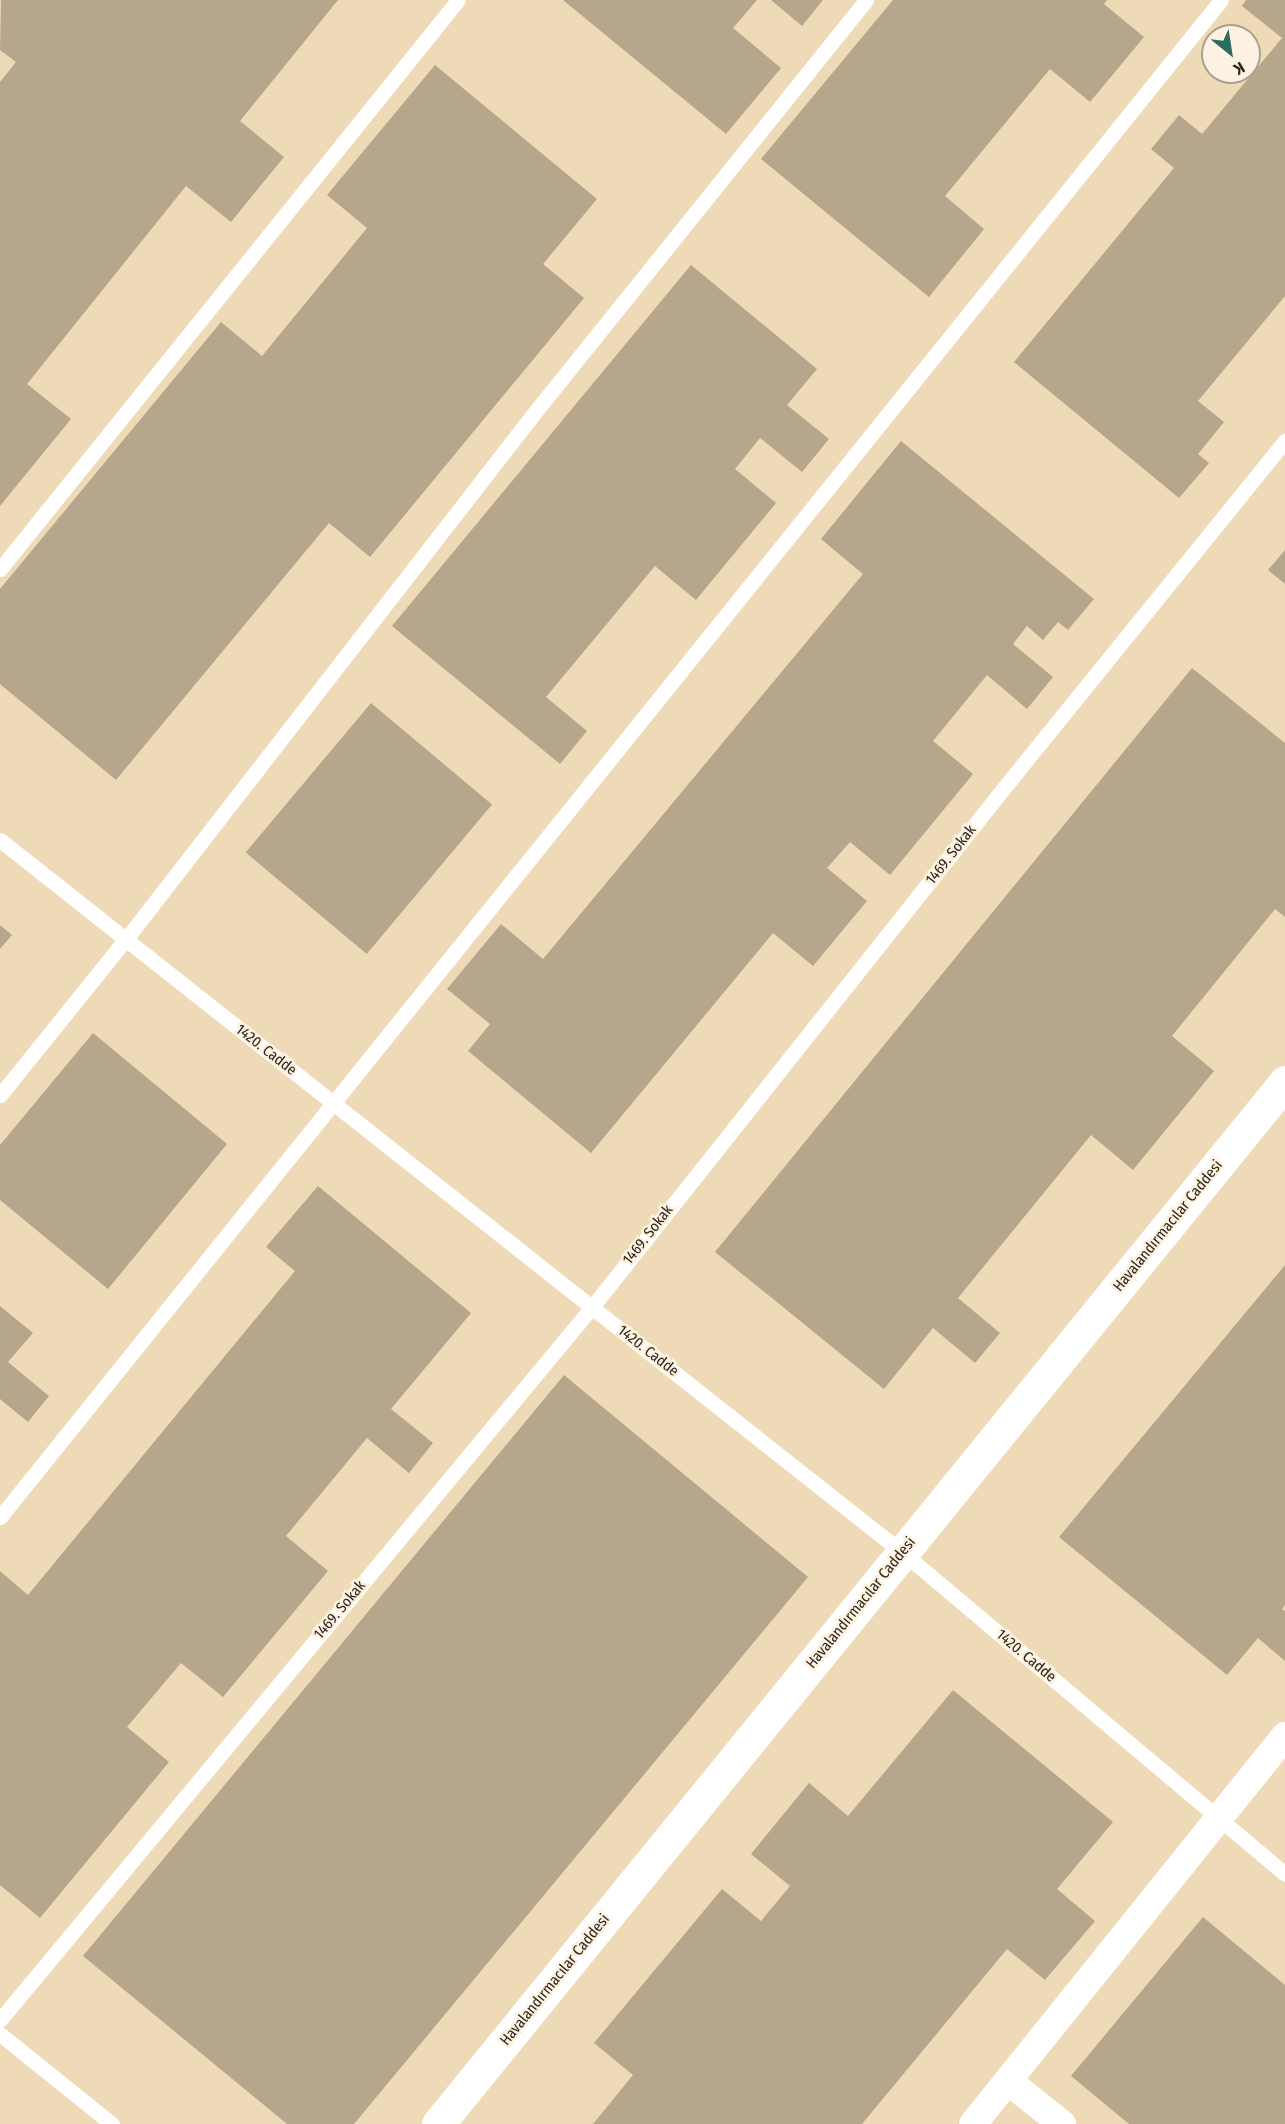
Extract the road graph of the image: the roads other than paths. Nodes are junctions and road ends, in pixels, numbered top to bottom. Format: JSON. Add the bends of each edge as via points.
{"nodes":[{"id":1,"x":458,"y":0,"type":"edge"},
{"id":2,"x":866,"y":0,"type":"edge"},
{"id":3,"x":1221,"y":0,"type":"edge"},
{"id":4,"x":1285,"y":441,"type":"edge"},
{"id":5,"x":0,"y":569,"type":"edge"},
{"id":6,"x":0,"y":840,"type":"edge"},
{"id":7,"x":126,"y":939,"type":"junction"},
{"id":8,"x":1285,"y":1082,"type":"edge"},
{"id":9,"x":0,"y":1095,"type":"edge"},
{"id":10,"x":333,"y":1103,"type":"junction"},
{"id":11,"x":592,"y":1307,"type":"junction"},
{"id":12,"x":0,"y":1517,"type":"edge"},
{"id":13,"x":902,"y":1552,"type":"junction"},
{"id":14,"x":1285,"y":1736,"type":"edge"},
{"id":15,"x":1218,"y":1818,"type":"junction"},
{"id":16,"x":1285,"y":1874,"type":"edge"},
{"id":17,"x":0,"y":2020,"type":"edge"},
{"id":18,"x":0,"y":2034,"type":"edge"},
{"id":19,"x":1008,"y":2081,"type":"junction"},
{"id":20,"x":112,"y":2124,"type":"edge"},
{"id":21,"x":438,"y":2124,"type":"edge"},
{"id":22,"x":973,"y":2124,"type":"edge"},
{"id":23,"x":1062,"y":2124,"type":"edge"}],
"edges":[{"from":1,"to":5,"type":"lane"},
{"from":2,"to":7,"type":"lane","via":[[531,417]]},
{"from":3,"to":10,"type":"lane"},
{"from":4,"to":11,"type":"lane","name":"1469. Sokak"},
{"from":6,"to":7,"type":"lane","name":"1420. Cadde"},
{"from":7,"to":9,"type":"lane"},
{"from":7,"to":10,"type":"lane","name":"1420. Cadde"},
{"from":8,"to":13,"type":"street","name":"Havalandırmacılar Caddesi"},
{"from":10,"to":11,"type":"lane","name":"1420. Cadde"},
{"from":10,"to":12,"type":"lane"},
{"from":11,"to":13,"type":"lane","name":"1420. Cadde"},
{"from":11,"to":17,"type":"lane","name":"1469. Sokak"},
{"from":13,"to":15,"type":"lane","name":"1420. Cadde"},
{"from":13,"to":21,"type":"street","name":"Havalandırmacılar Caddesi"},
{"from":14,"to":15,"type":"street"},
{"from":15,"to":16,"type":"lane","name":"1420. Cadde"},
{"from":15,"to":19,"type":"street"},
{"from":18,"to":20,"type":"lane"},
{"from":19,"to":22,"type":"street"},
{"from":19,"to":23,"type":"street"}]}
